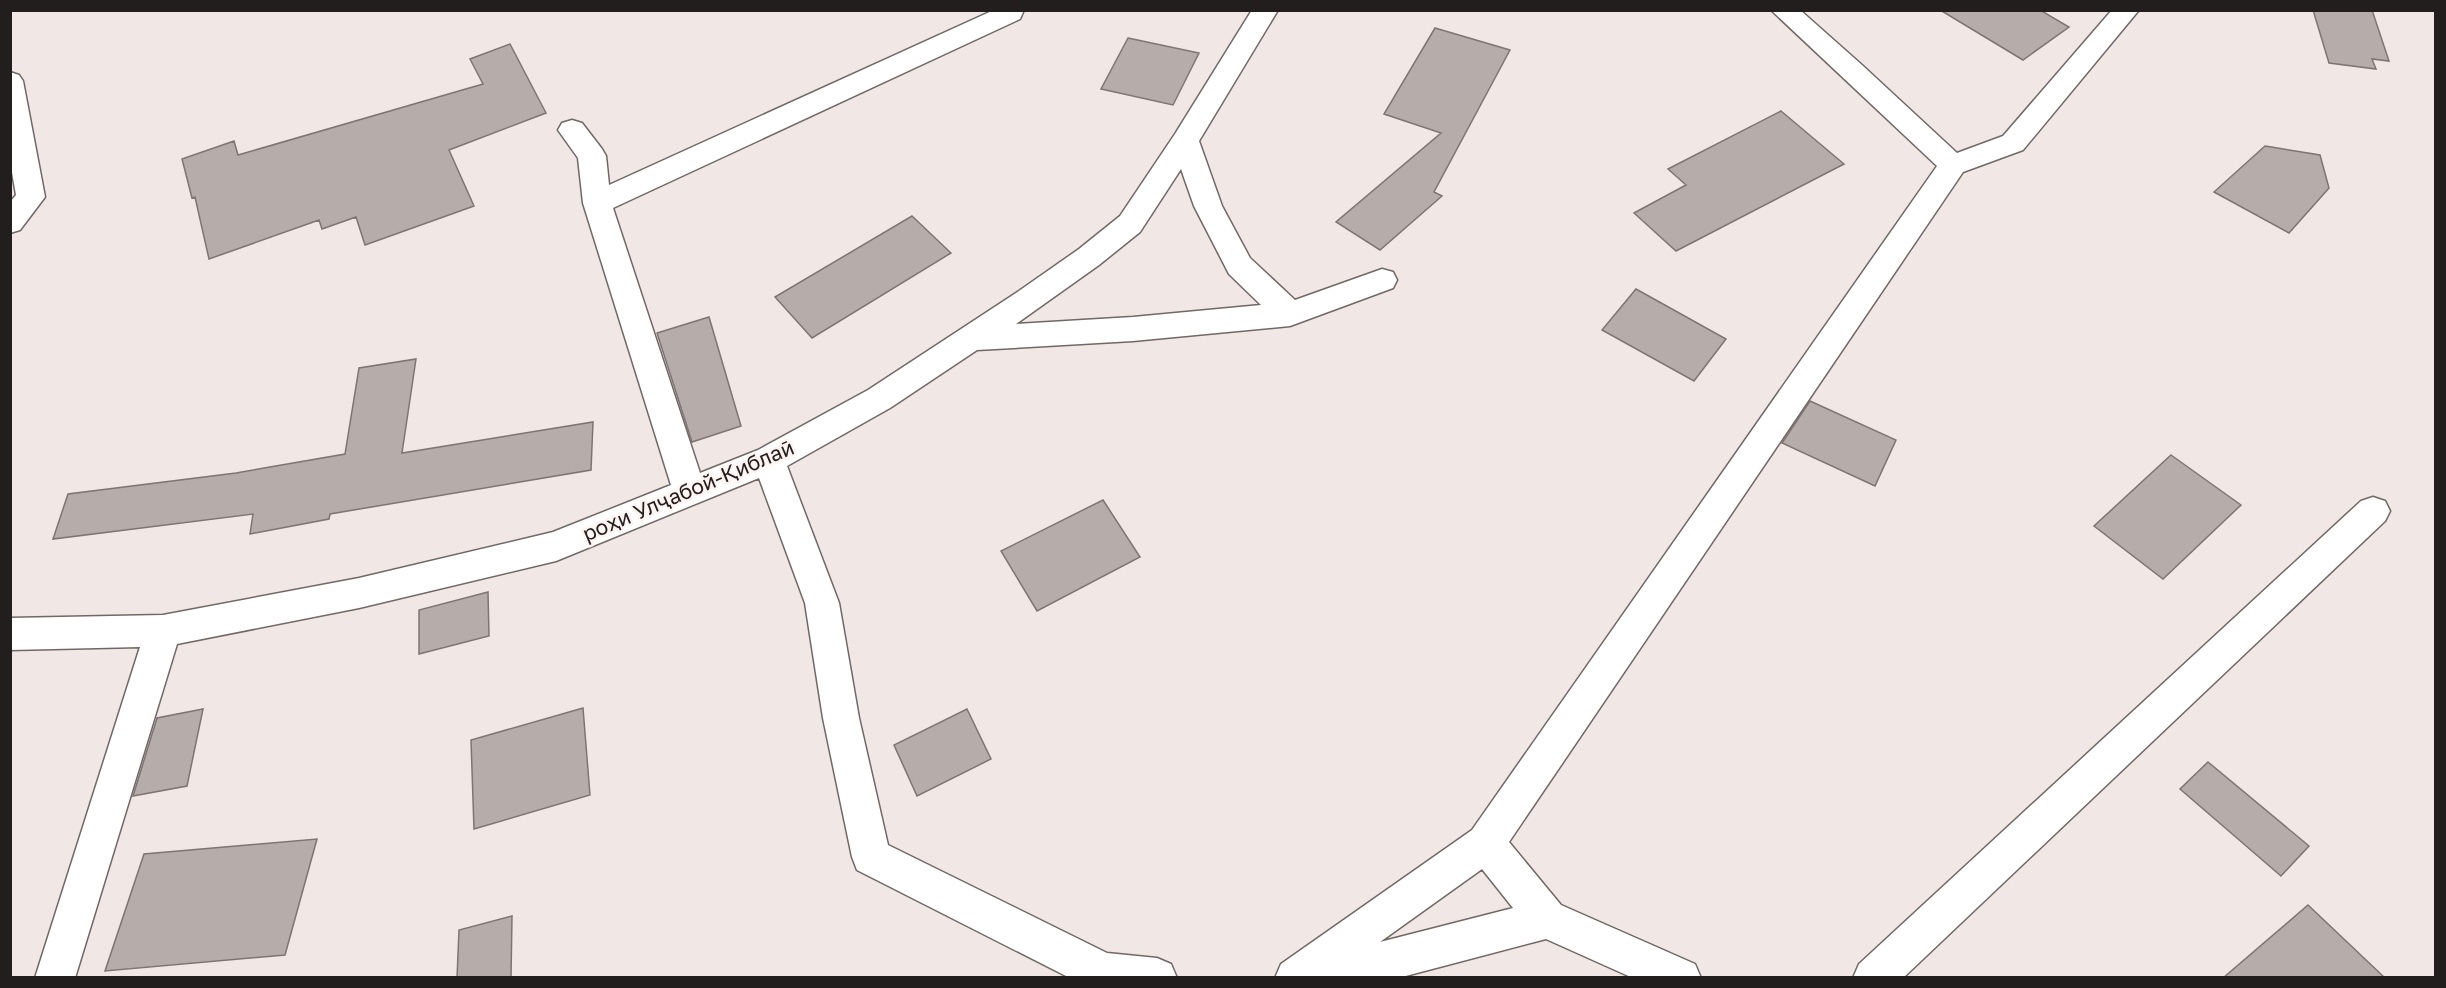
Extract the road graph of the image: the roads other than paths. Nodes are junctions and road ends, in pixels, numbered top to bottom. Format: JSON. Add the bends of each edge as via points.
{"nodes":[{"id":1,"x":1011,"y":10,"type":"edge"},
{"id":2,"x":1265,"y":10,"type":"edge"},
{"id":3,"x":1783,"y":10,"type":"edge"},
{"id":4,"x":2127,"y":10,"type":"edge"},
{"id":5,"x":10,"y":81,"type":"edge"},
{"id":6,"x":573,"y":130,"type":"dead end"},
{"id":7,"x":1185,"y":141,"type":"junction"},
{"id":8,"x":1953,"y":165,"type":"junction"},
{"id":9,"x":597,"y":203,"type":"junction"},
{"id":10,"x":10,"y":222,"type":"edge"},
{"id":11,"x":1382,"y":280,"type":"dead end"},
{"id":12,"x":1290,"y":314,"type":"junction"},
{"id":13,"x":972,"y":338,"type":"junction"},
{"id":14,"x":769,"y":460,"type":"junction"},
{"id":15,"x":690,"y":492,"type":"junction"},
{"id":16,"x":2373,"y":511,"type":"dead end"},
{"id":17,"x":163,"y":631,"type":"junction"},
{"id":18,"x":10,"y":634,"type":"edge"},
{"id":19,"x":1486,"y":843,"type":"junction"},
{"id":20,"x":1547,"y":919,"type":"junction"},
{"id":21,"x":1099,"y":975,"type":"edge"},
{"id":22,"x":55,"y":978,"type":"edge"},
{"id":23,"x":1157,"y":978,"type":"edge"},
{"id":24,"x":1294,"y":978,"type":"edge"},
{"id":25,"x":1318,"y":978,"type":"edge"},
{"id":26,"x":1681,"y":978,"type":"edge"},
{"id":27,"x":1873,"y":978,"type":"edge"}],
"edges":[{"from":1,"to":9,"type":"street"},
{"from":2,"to":7,"type":"street","name":"роҳи Улҷабой-Қиблаӣ"},
{"from":3,"to":8,"type":"street"},
{"from":4,"to":8,"type":"street","via":[[2013,143]]},
{"from":5,"to":10,"type":"street","via":[[31,197]]},
{"from":6,"to":9,"type":"street","via":[[592,156]]},
{"from":7,"to":12,"type":"street","via":[[1208,206],[1239,266]]},
{"from":7,"to":13,"type":"street","name":"роҳи Улҷабой-Қиблаӣ","via":[[1130,224]]},
{"from":8,"to":19,"type":"street"},
{"from":9,"to":15,"type":"street"},
{"from":11,"to":12,"type":"street"},
{"from":12,"to":13,"type":"street","via":[[1133,329]]},
{"from":13,"to":14,"type":"street","name":"роҳи Улҷабой-Қиблаӣ","via":[[879,399]]},
{"from":14,"to":15,"type":"street","name":"роҳи Улҷабой-Қиблаӣ"},
{"from":14,"to":21,"type":"street","via":[[822,603],[841,718],[871,857]]},
{"from":15,"to":17,"type":"street","name":"роҳи Улҷабой-Қиблаӣ","via":[[555,546],[359,593]]},
{"from":16,"to":27,"type":"street"},
{"from":17,"to":18,"type":"street","name":"роҳи Улҷабой-Қиблаӣ"},
{"from":17,"to":22,"type":"street"},
{"from":19,"to":20,"type":"street"},
{"from":19,"to":24,"type":"street"},
{"from":20,"to":25,"type":"street"},
{"from":20,"to":26,"type":"street"},
{"from":21,"to":23,"type":"street"}]}
